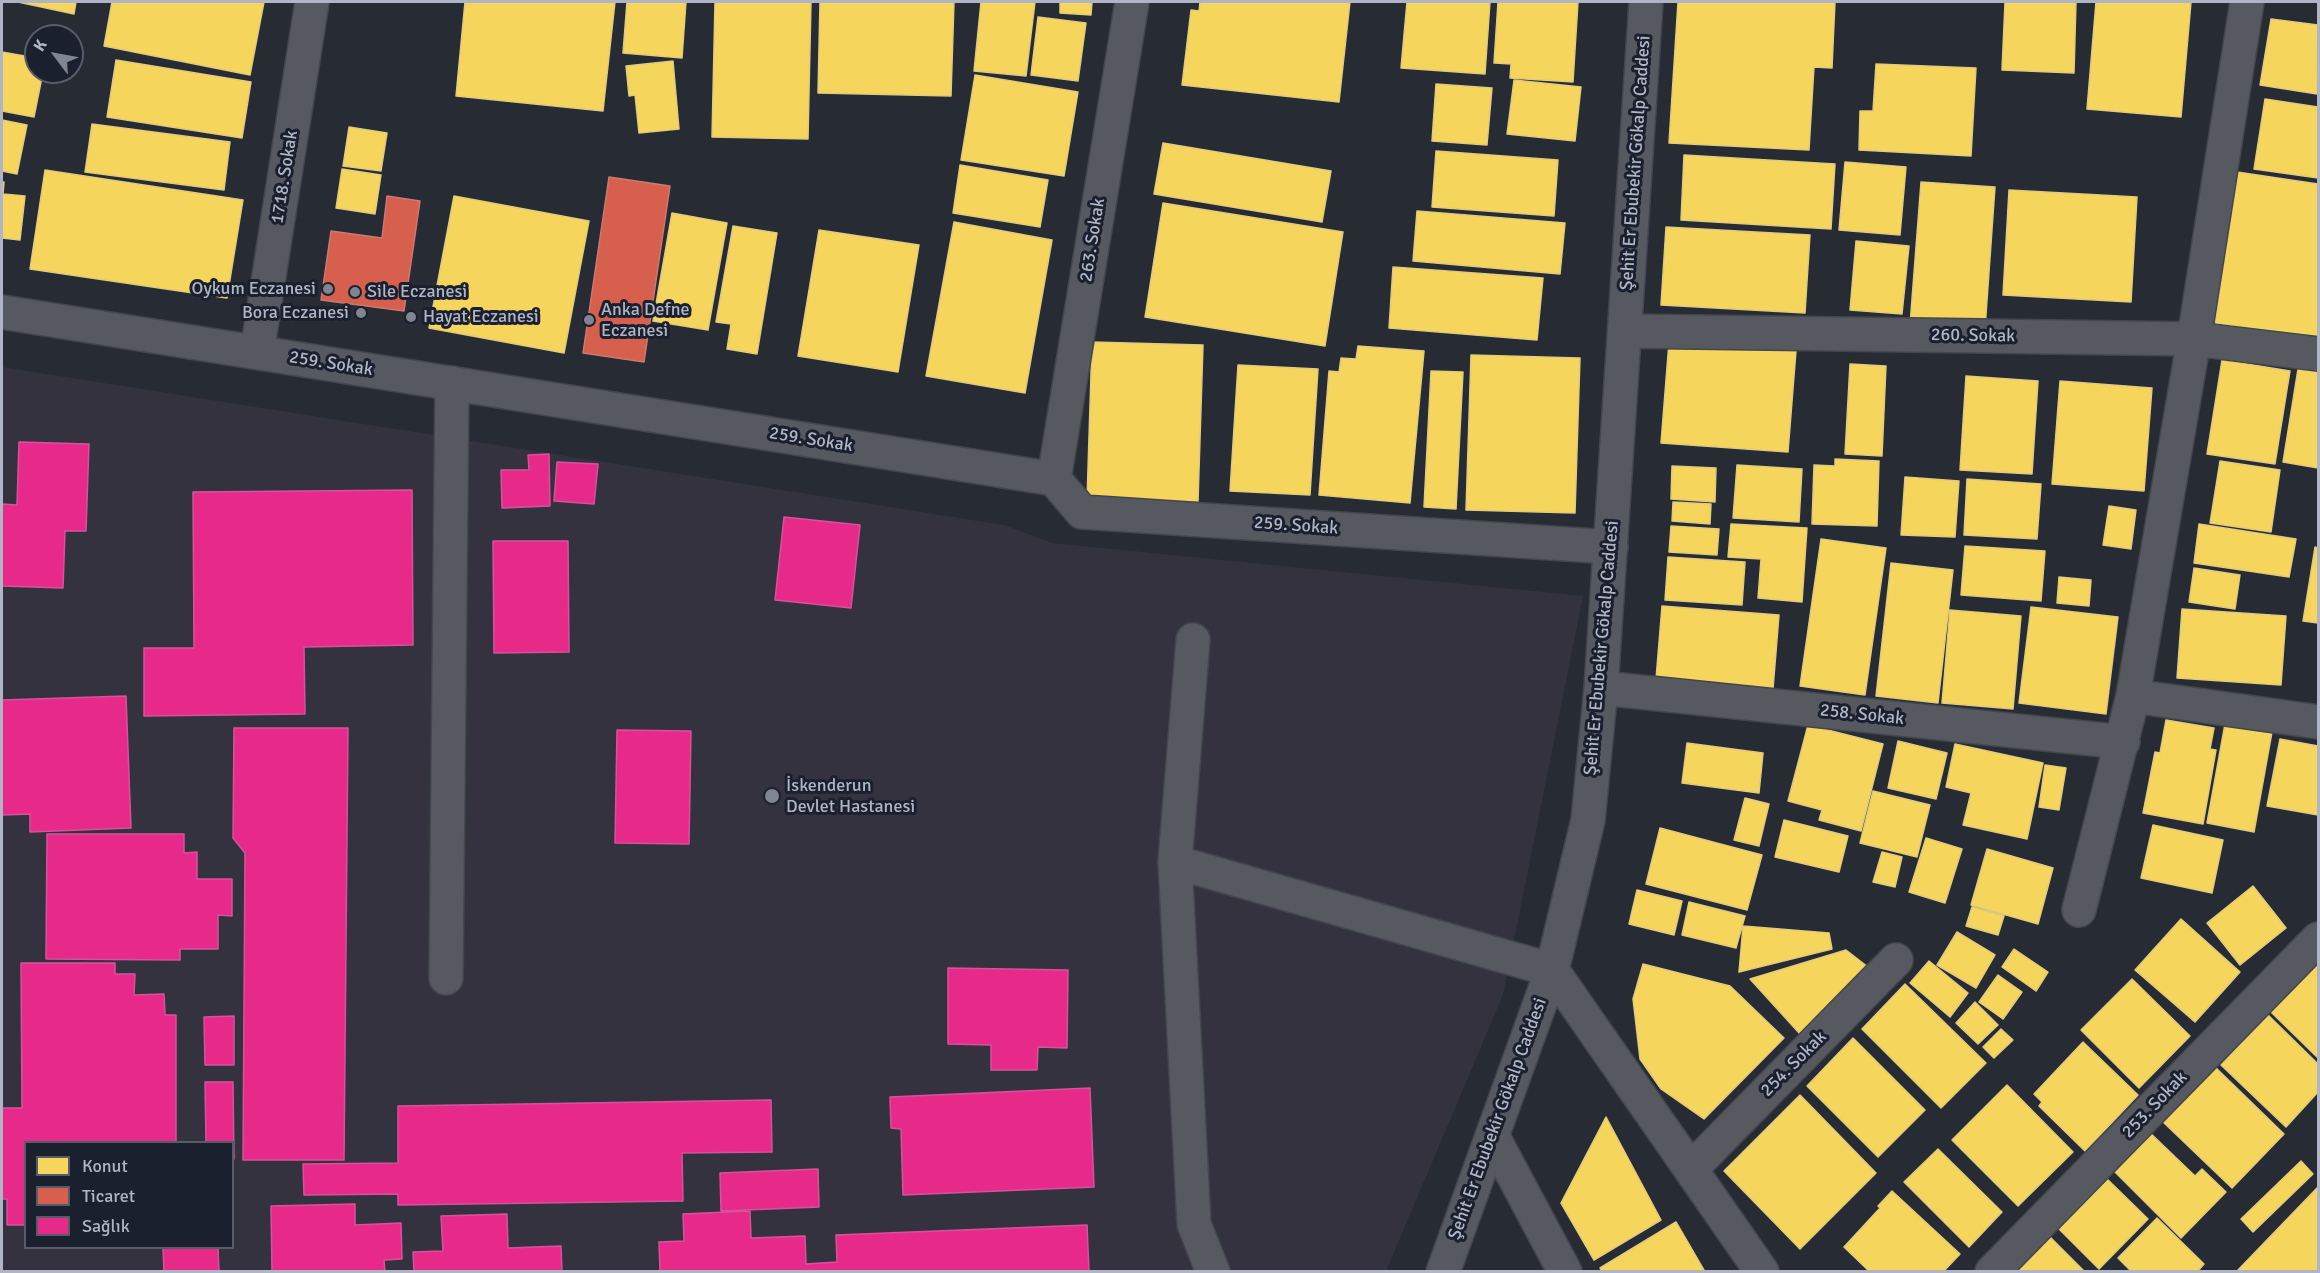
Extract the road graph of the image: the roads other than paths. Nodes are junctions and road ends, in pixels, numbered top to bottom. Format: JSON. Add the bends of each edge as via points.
{"nodes":[{"id":1,"x":312,"y":2,"type":"edge"},
{"id":2,"x":1132,"y":2,"type":"edge"},
{"id":3,"x":1646,"y":2,"type":"edge"},
{"id":4,"x":2247,"y":2,"type":"edge"},
{"id":5,"x":2,"y":312,"type":"edge"},
{"id":6,"x":1626,"y":331,"type":"junction"},
{"id":7,"x":2194,"y":339,"type":"junction"},
{"id":8,"x":257,"y":352,"type":"junction"},
{"id":9,"x":2319,"y":354,"type":"edge"},
{"id":10,"x":452,"y":382,"type":"junction"},
{"id":11,"x":1054,"y":479,"type":"junction"},
{"id":12,"x":1611,"y":547,"type":"junction"},
{"id":13,"x":1193,"y":640,"type":"dead end"},
{"id":14,"x":1601,"y":687,"type":"junction"},
{"id":15,"x":2133,"y":696,"type":"junction"},
{"id":16,"x":2319,"y":722,"type":"edge"},
{"id":17,"x":2123,"y":742,"type":"junction"},
{"id":18,"x":1175,"y":862,"type":"junction"},
{"id":19,"x":2079,"y":910,"type":"dead end"},
{"id":20,"x":2319,"y":939,"type":"edge"},
{"id":21,"x":1896,"y":960,"type":"dead end"},
{"id":22,"x":1552,"y":970,"type":"junction"},
{"id":23,"x":446,"y":978,"type":"dead end"},
{"id":24,"x":1493,"y":1137,"type":"junction"},
{"id":25,"x":1692,"y":1167,"type":"junction"},
{"id":26,"x":1213,"y":1272,"type":"edge"},
{"id":27,"x":1443,"y":1272,"type":"edge"},
{"id":28,"x":1565,"y":1272,"type":"edge"},
{"id":29,"x":1762,"y":1272,"type":"edge"},
{"id":30,"x":1992,"y":1272,"type":"edge"}],
"edges":[{"from":1,"to":8,"type":"street","name":"1718. Sokak"},
{"from":2,"to":11,"type":"street","name":"263. Sokak"},
{"from":3,"to":6,"type":"street","name":"Şehit Er Ebubekir Gökalp Caddesi"},
{"from":4,"to":7,"type":"street"},
{"from":5,"to":8,"type":"street","name":"259. Sokak"},
{"from":6,"to":7,"type":"street","name":"260. Sokak"},
{"from":6,"to":12,"type":"street","name":"Şehit Er Ebubekir Gökalp Caddesi"},
{"from":7,"to":9,"type":"street","name":"260. Sokak"},
{"from":7,"to":15,"type":"street"},
{"from":8,"to":10,"type":"street","name":"259. Sokak"},
{"from":10,"to":11,"type":"street","name":"259. Sokak"},
{"from":10,"to":23,"type":"street"},
{"from":11,"to":12,"type":"street","name":"259. Sokak","via":[[1083,512]]},
{"from":12,"to":14,"type":"street","name":"Şehit Er Ebubekir Gökalp Caddesi"},
{"from":13,"to":18,"type":"street"},
{"from":14,"to":17,"type":"street","name":"258. Sokak"},
{"from":14,"to":22,"type":"street","name":"Şehit Er Ebubekir Gökalp Caddesi","via":[[1588,820]]},
{"from":15,"to":16,"type":"street"},
{"from":15,"to":17,"type":"street"},
{"from":17,"to":19,"type":"street"},
{"from":18,"to":22,"type":"street"},
{"from":18,"to":26,"type":"street","via":[[1194,1224]]},
{"from":20,"to":30,"type":"street","name":"253. Sokak"},
{"from":21,"to":25,"type":"street","name":"254. Sokak"},
{"from":22,"to":24,"type":"street","name":"Şehit Er Ebubekir Gökalp Caddesi"},
{"from":22,"to":25,"type":"street"},
{"from":24,"to":27,"type":"street","name":"Şehit Er Ebubekir Gökalp Caddesi"},
{"from":24,"to":28,"type":"street"},
{"from":25,"to":29,"type":"street"}]}
